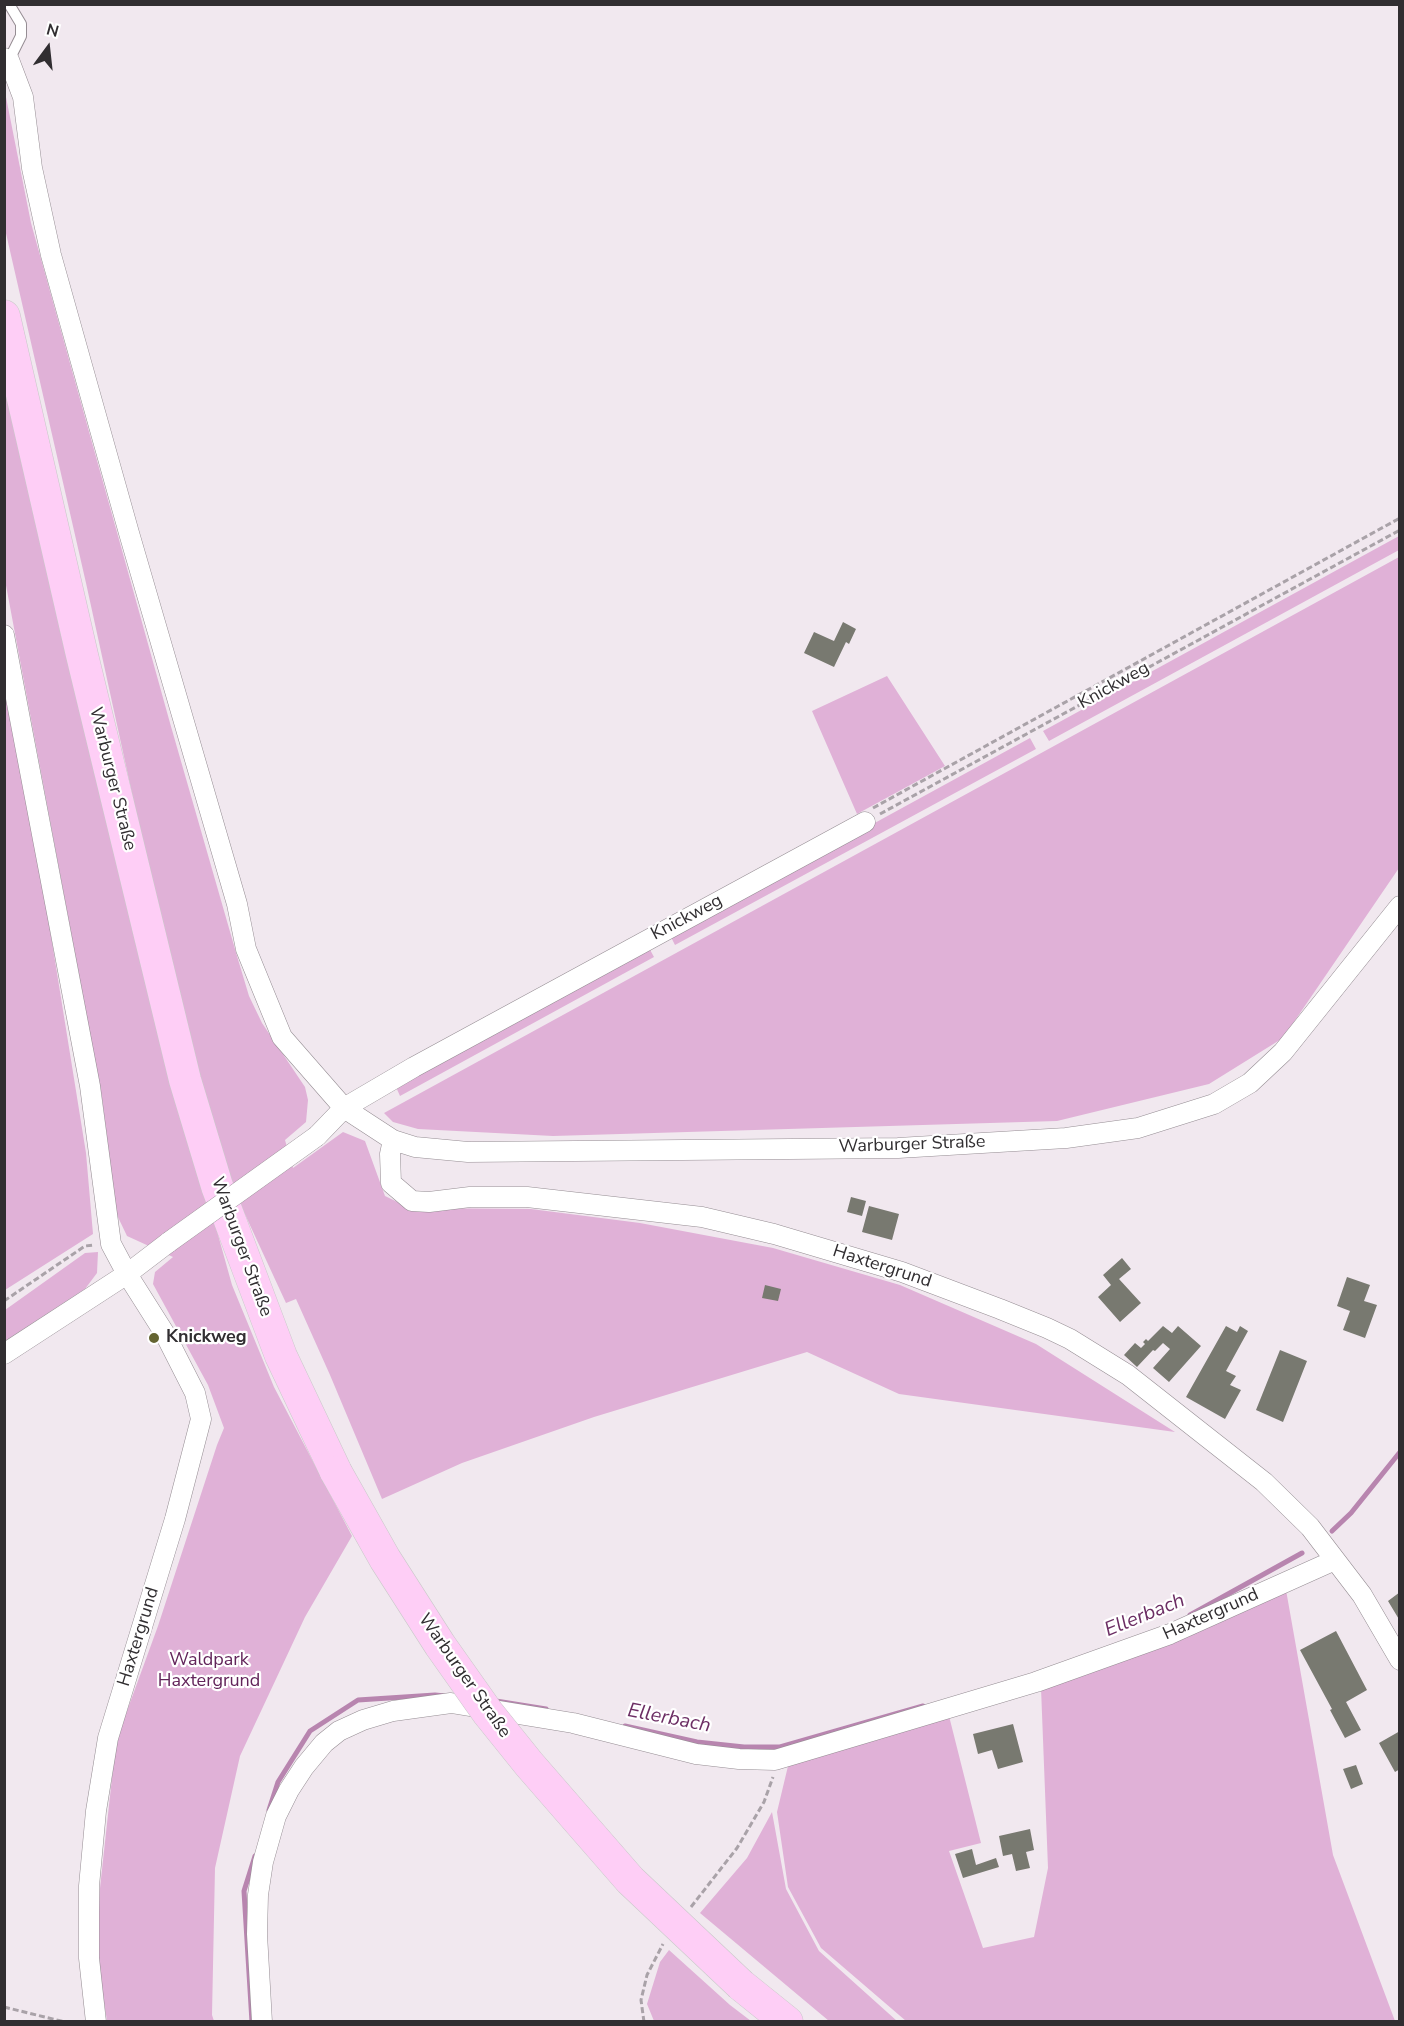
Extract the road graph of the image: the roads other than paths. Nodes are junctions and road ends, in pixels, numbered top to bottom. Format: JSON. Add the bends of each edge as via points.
{"nodes":[{"id":1,"x":9,"y":4,"type":"edge"},
{"id":2,"x":7,"y":59,"type":"edge"},
{"id":3,"x":4,"y":316,"type":"edge"},
{"id":4,"x":4,"y":635,"type":"edge"},
{"id":5,"x":865,"y":822,"type":"road end"},
{"id":6,"x":1400,"y":906,"type":"edge"},
{"id":7,"x":344,"y":1108,"type":"junction"},
{"id":8,"x":393,"y":1140,"type":"junction"},
{"id":9,"x":127,"y":1274,"type":"junction"},
{"id":10,"x":4,"y":1354,"type":"edge"},
{"id":11,"x":1335,"y":1560,"type":"junction"},
{"id":12,"x":1400,"y":1660,"type":"edge"},
{"id":13,"x":96,"y":2022,"type":"edge"},
{"id":14,"x":262,"y":2022,"type":"edge"},
{"id":15,"x":787,"y":2022,"type":"edge"}],
"edges":[{"from":1,"to":2,"type":"lane","via":[[21,24],[21,36]]},
{"from":2,"to":7,"type":"street","name":"Warburger Straße","via":[[23,97],[32,168],[51,255],[237,904],[246,949],[282,1037]]},
{"from":3,"to":15,"type":"main road","name":"Warburger Straße","bridge":true,"via":[[185,1080],[217,1186],[281,1356],[336,1472],[391,1569],[488,1713],[630,1880],[741,1985]]},
{"from":4,"to":9,"type":"street","name":"Haxtergrund","via":[[90,1086],[111,1244]]},
{"from":5,"to":7,"type":"street","name":"Knickweg"},
{"from":6,"to":8,"type":"street","name":"Warburger Straße","via":[[1283,1052],[1250,1083],[1214,1104],[1138,1128],[1066,1138],[898,1148],[468,1152],[415,1147]]},
{"from":7,"to":8,"type":"street","name":"Warburger Straße"},
{"from":7,"to":9,"type":"street","name":"Knickweg","bridge":true,"via":[[317,1136]]},
{"from":8,"to":11,"type":"street","name":"Haxtergrund","via":[[391,1182],[412,1201],[527,1197],[702,1217],[902,1272],[1047,1328],[1128,1375],[1264,1482],[1310,1527]]},
{"from":9,"to":10,"type":"street","name":"Knickweg"},
{"from":9,"to":13,"type":"street","name":"Haxtergrund","via":[[165,1334],[195,1393],[201,1419],[175,1519],[108,1738],[89,1886],[89,1958]]},
{"from":11,"to":12,"type":"street","name":"Haxtergrund","via":[[1362,1595]]},
{"from":11,"to":14,"type":"street","name":"Haxtergrund","via":[[1170,1634],[1036,1682],[775,1760],[696,1754],[573,1723],[451,1703],[363,1720],[324,1743],[304,1767],[276,1816],[258,1895],[256,1934]]}]}
